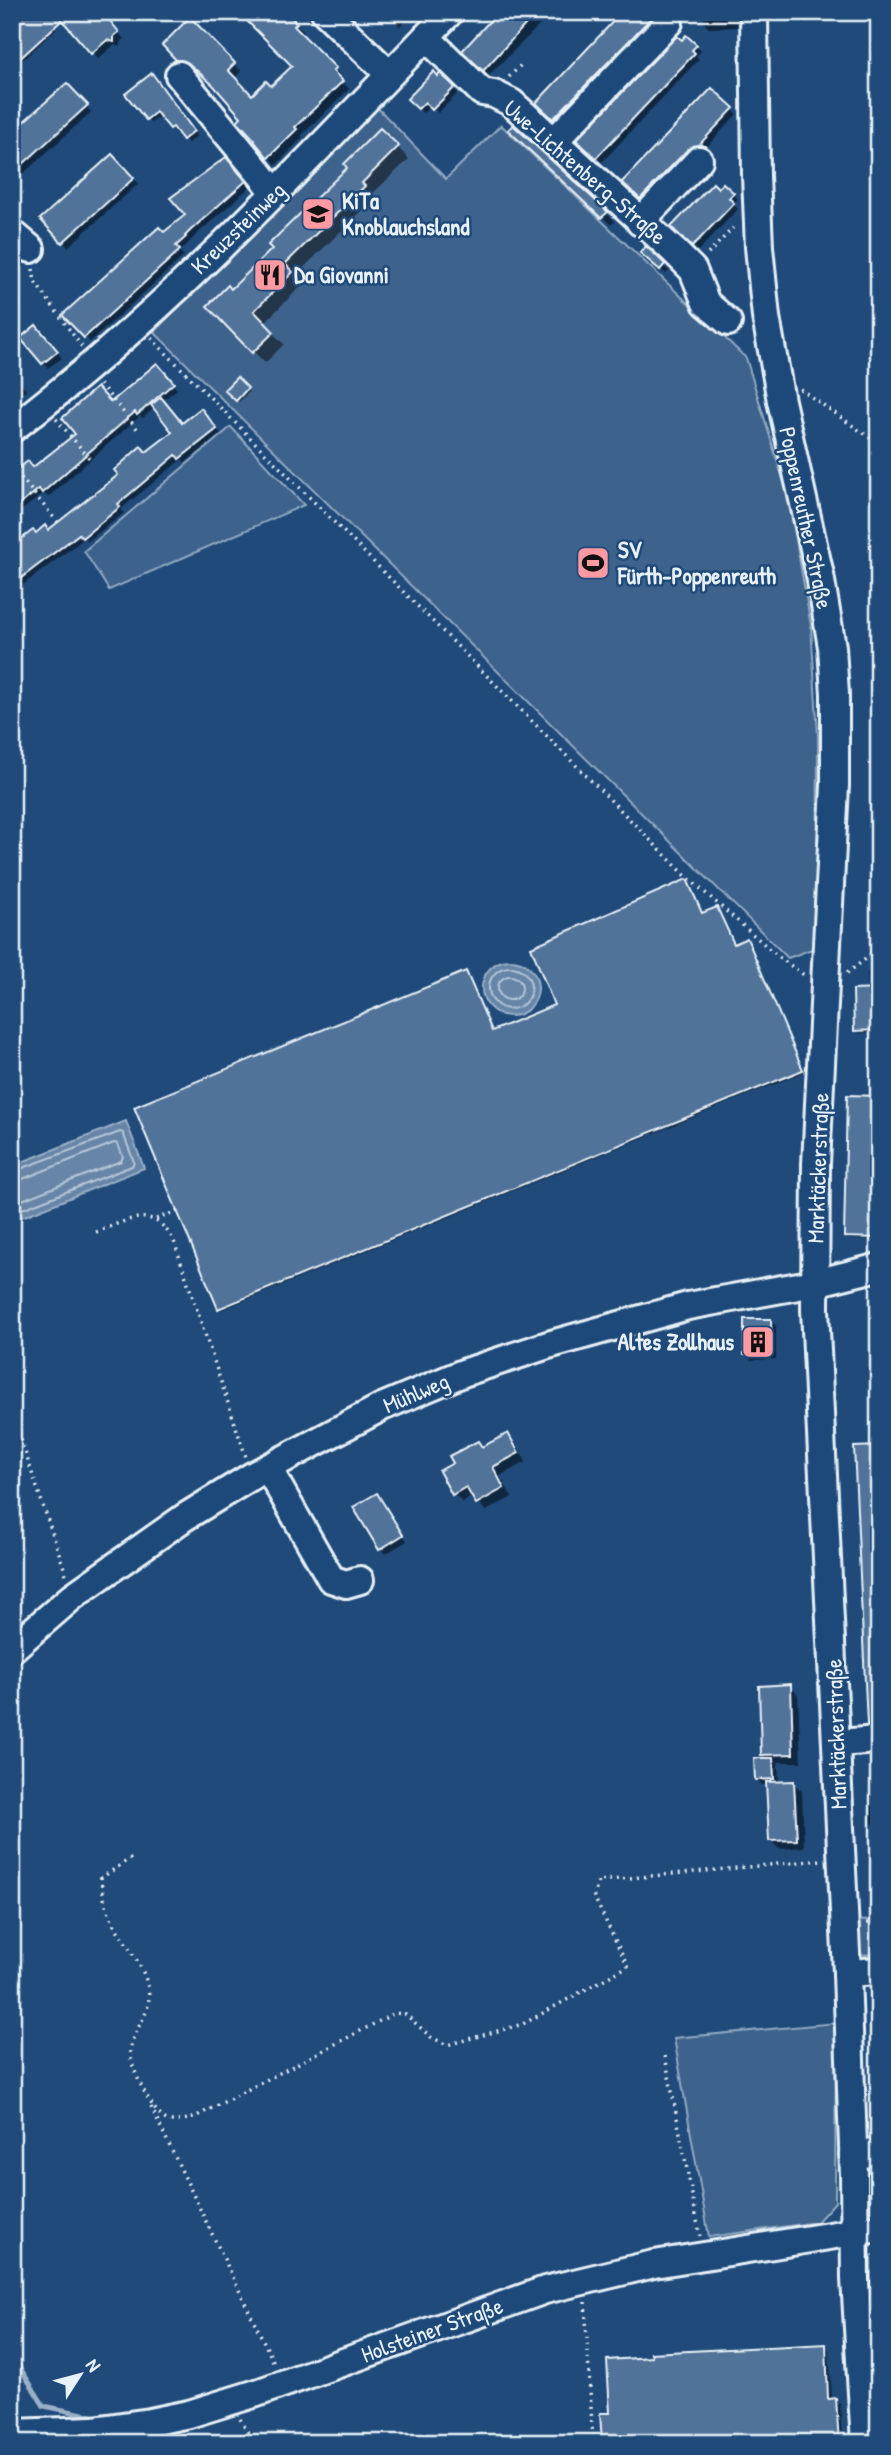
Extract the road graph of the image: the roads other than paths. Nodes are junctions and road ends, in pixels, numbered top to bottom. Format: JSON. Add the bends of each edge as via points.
{"nodes":[{"id":1,"x":325,"y":12,"type":"edge"},
{"id":2,"x":450,"y":12,"type":"edge"},
{"id":3,"x":754,"y":12,"type":"edge"},
{"id":4,"x":669,"y":22,"type":"dead end"},
{"id":5,"x":426,"y":37,"type":"junction"},
{"id":6,"x":389,"y":74,"type":"junction"},
{"id":7,"x":179,"y":75,"type":"dead end"},
{"id":8,"x":554,"y":141,"type":"junction"},
{"id":9,"x":699,"y":160,"type":"dead end"},
{"id":10,"x":275,"y":192,"type":"junction"},
{"id":11,"x":640,"y":222,"type":"junction"},
{"id":12,"x":728,"y":322,"type":"dead end"},
{"id":13,"x":12,"y":429,"type":"edge"},
{"id":14,"x":823,"y":1026,"type":"joint"},
{"id":15,"x":879,"y":1267,"type":"edge"},
{"id":16,"x":815,"y":1283,"type":"junction"},
{"id":17,"x":260,"y":1472,"type":"junction"},
{"id":18,"x":360,"y":1580,"type":"dead end"},
{"id":19,"x":12,"y":1649,"type":"edge"},
{"id":20,"x":879,"y":1741,"type":"edge"},
{"id":21,"x":837,"y":1743,"type":"junction"},
{"id":22,"x":879,"y":1971,"type":"edge"},
{"id":23,"x":847,"y":1973,"type":"junction"},
{"id":24,"x":866,"y":2154,"type":"edge"},
{"id":25,"x":866,"y":2230,"type":"edge"},
{"id":26,"x":12,"y":2433,"type":"edge"},
{"id":27,"x":865,"y":2443,"type":"edge"}],
"edges":[{"from":1,"to":6,"type":"street"},
{"from":2,"to":5,"type":"street","name":"Kreuzsteinweg"},
{"from":3,"to":14,"type":"street","name":"Poppenreuther Straße","via":[[759,247],[769,340],[816,554],[834,669],[835,785]]},
{"from":4,"to":8,"type":"street"},
{"from":5,"to":6,"type":"street","name":"Kreuzsteinweg"},
{"from":5,"to":8,"type":"street","name":"Uwe-Lichtenberg-Straße","via":[[482,92],[512,103]]},
{"from":6,"to":10,"type":"street","name":"Kreuzsteinweg"},
{"from":7,"to":10,"type":"street"},
{"from":8,"to":11,"type":"street","name":"Uwe-Lichtenberg-Straße"},
{"from":9,"to":11,"type":"street"},
{"from":10,"to":13,"type":"street","name":"Kreuzsteinweg","via":[[137,324]]},
{"from":11,"to":12,"type":"street","name":"Uwe-Lichtenberg-Straße","via":[[693,270],[706,303]]},
{"from":14,"to":16,"type":"street","name":"Marktäckerstraße"},
{"from":15,"to":16,"type":"street","name":"Mühlweg"},
{"from":16,"to":17,"type":"street","name":"Mühlweg","via":[[688,1306],[463,1373],[382,1407]]},
{"from":16,"to":21,"type":"street","name":"Marktäckerstraße"},
{"from":17,"to":18,"type":"street","via":[[331,1579],[346,1584]]},
{"from":17,"to":19,"type":"street","name":"Mühlweg","via":[[185,1517],[73,1596]]},
{"from":20,"to":21,"type":"street"},
{"from":21,"to":23,"type":"street","name":"Marktäckerstraße"},
{"from":22,"to":23,"type":"street"},
{"from":23,"to":24,"type":"street","name":"Marktäckerstraße"},
{"from":24,"to":25,"type":"street","name":"Marktäckerstraße"},
{"from":25,"to":26,"type":"street","name":"Holsteiner Straße","via":[[584,2279],[229,2403],[150,2422]]},
{"from":25,"to":27,"type":"street","name":"Marktäckerstraße"}]}
